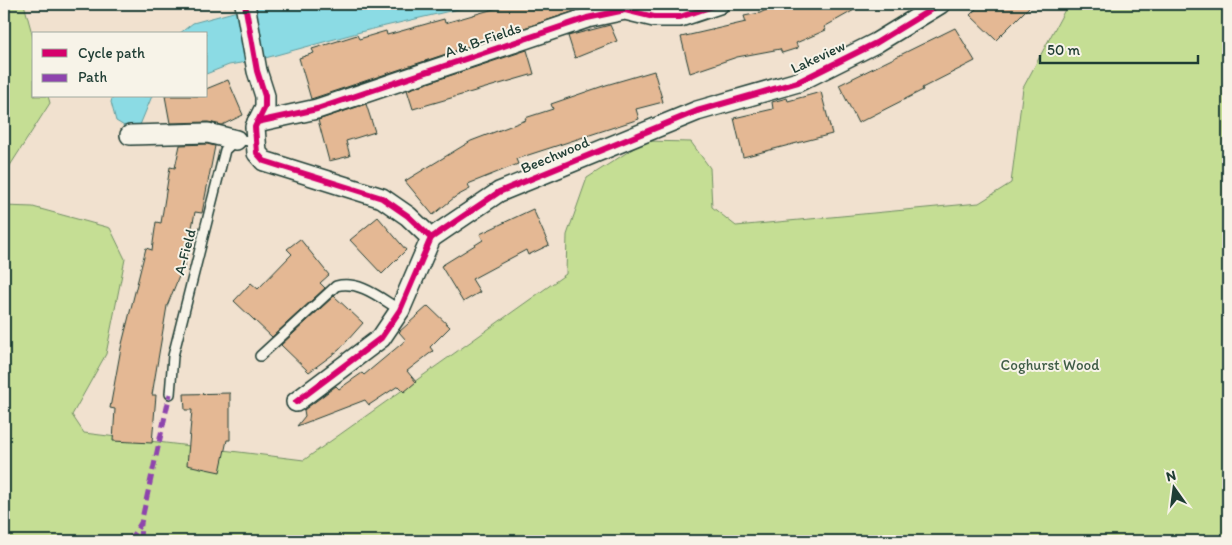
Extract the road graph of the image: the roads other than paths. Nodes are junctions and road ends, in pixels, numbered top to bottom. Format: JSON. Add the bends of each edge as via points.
{"nodes":[{"id":1,"x":245,"y":4,"type":"edge"},
{"id":2,"x":719,"y":4,"type":"edge"},
{"id":3,"x":940,"y":4,"type":"edge"},
{"id":4,"x":697,"y":111,"type":"joint"},
{"id":5,"x":257,"y":122,"type":"junction"},
{"id":6,"x":130,"y":135,"type":"dead end"},
{"id":7,"x":246,"y":141,"type":"junction"},
{"id":8,"x":430,"y":238,"type":"junction"},
{"id":9,"x":400,"y":310,"type":"junction"},
{"id":10,"x":260,"y":356,"type":"dead end"},
{"id":11,"x":170,"y":394,"type":"dead end"},
{"id":12,"x":296,"y":402,"type":"dead end"}],
"edges":[{"from":1,"to":5,"type":"street","via":[[257,71],[265,96],[265,107]]},
{"from":2,"to":5,"type":"street","name":"A & B-Fields","via":[[680,16],[654,17],[624,10],[587,18],[317,109]]},
{"from":3,"to":4,"type":"street","name":"Lakeview","via":[[876,43],[798,82]]},
{"from":4,"to":8,"type":"street","name":"Beechwood","via":[[499,192]]},
{"from":5,"to":7,"type":"street"},
{"from":6,"to":7,"type":"street","via":[[208,133]]},
{"from":7,"to":8,"type":"street","via":[[264,161],[382,198],[408,216]]},
{"from":7,"to":11,"type":"lane","name":"A-Field","via":[[225,150],[173,356]]},
{"from":8,"to":9,"type":"street"},
{"from":9,"to":10,"type":"lane","via":[[361,287],[347,283],[336,286]]},
{"from":9,"to":12,"type":"street","via":[[381,338]]}]}
